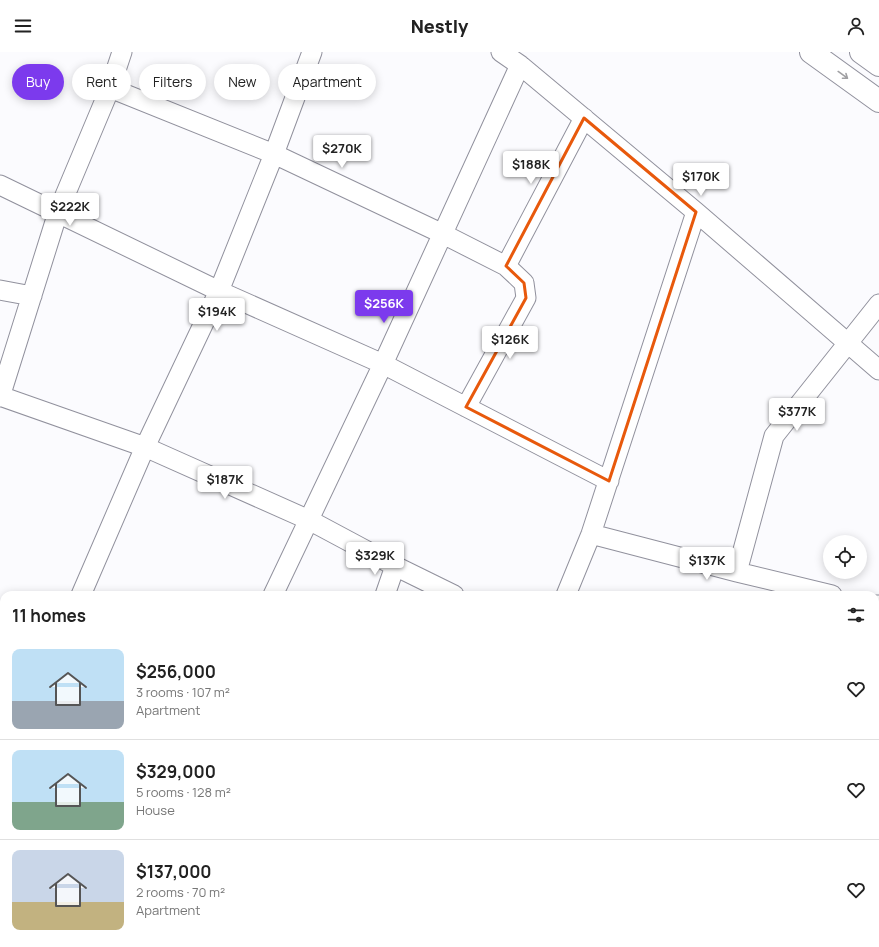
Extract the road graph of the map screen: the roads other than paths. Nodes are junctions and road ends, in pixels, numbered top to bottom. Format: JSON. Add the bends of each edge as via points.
{"nodes":[{"id":1,"x":122,"y":52,"type":"edge"},
{"id":2,"x":312,"y":52,"type":"edge"},
{"id":3,"x":501,"y":52,"type":"edge"},
{"id":4,"x":811,"y":52,"type":"edge"},
{"id":5,"x":861,"y":52,"type":"edge"},
{"id":6,"x":118,"y":64,"type":"edge"},
{"id":7,"x":520,"y":65,"type":"junction"},
{"id":8,"x":879,"y":65,"type":"edge"},
{"id":9,"x":131,"y":96,"type":"edge"},
{"id":10,"x":105,"y":100,"type":"edge"},
{"id":11,"x":879,"y":102,"type":"edge"},
{"id":12,"x":584,"y":118,"type":"junction"},
{"id":13,"x":274,"y":154,"type":"junction"},
{"id":14,"x":0,"y":185,"type":"edge"},
{"id":15,"x":58,"y":212,"type":"junction"},
{"id":16,"x":696,"y":212,"type":"junction"},
{"id":17,"x":443,"y":234,"type":"junction"},
{"id":18,"x":506,"y":266,"type":"junction"},
{"id":19,"x":0,"y":290,"type":"edge"},
{"id":20,"x":219,"y":290,"type":"junction"},
{"id":21,"x":32,"y":296,"type":"junction"},
{"id":22,"x":879,"y":304,"type":"edge"},
{"id":23,"x":848,"y":343,"type":"junction"},
{"id":24,"x":383,"y":364,"type":"junction"},
{"id":25,"x":879,"y":370,"type":"edge"},
{"id":26,"x":0,"y":396,"type":"edge"},
{"id":27,"x":466,"y":407,"type":"junction"},
{"id":28,"x":145,"y":447,"type":"junction"},
{"id":29,"x":609,"y":480,"type":"junction"},
{"id":30,"x":309,"y":520,"type":"junction"},
{"id":31,"x":591,"y":534,"type":"junction"},
{"id":32,"x":395,"y":566,"type":"junction"},
{"id":33,"x":737,"y":572,"type":"junction"},
{"id":34,"x":83,"y":591,"type":"edge"},
{"id":35,"x":275,"y":591,"type":"edge"},
{"id":36,"x":387,"y":591,"type":"edge"},
{"id":37,"x":446,"y":591,"type":"edge"},
{"id":38,"x":568,"y":591,"type":"edge"},
{"id":39,"x":815,"y":591,"type":"edge"}],
"edges":[{"from":1,"to":6,"type":"street"},
{"from":2,"to":13,"type":"street"},
{"from":3,"to":7,"type":"street"},
{"from":4,"to":11,"type":"main road","one_way":true},
{"from":5,"to":8,"type":"main road"},
{"from":7,"to":12,"type":"street"},
{"from":7,"to":17,"type":"street"},
{"from":9,"to":13,"type":"street"},
{"from":10,"to":15,"type":"street"},
{"from":12,"to":16,"type":"street"},
{"from":12,"to":18,"type":"street"},
{"from":13,"to":17,"type":"street"},
{"from":13,"to":20,"type":"street"},
{"from":14,"to":15,"type":"street"},
{"from":15,"to":20,"type":"street"},
{"from":15,"to":21,"type":"street"},
{"from":16,"to":23,"type":"street"},
{"from":16,"to":29,"type":"street"},
{"from":17,"to":18,"type":"street"},
{"from":17,"to":24,"type":"street"},
{"from":18,"to":27,"type":"street","via":[[524,282],[526,298]]},
{"from":19,"to":21,"type":"street"},
{"from":20,"to":24,"type":"street"},
{"from":20,"to":28,"type":"street"},
{"from":21,"to":26,"type":"street"},
{"from":22,"to":23,"type":"street"},
{"from":23,"to":25,"type":"street"},
{"from":23,"to":33,"type":"street","via":[[774,436]]},
{"from":24,"to":27,"type":"street"},
{"from":24,"to":30,"type":"street"},
{"from":26,"to":28,"type":"street"},
{"from":27,"to":29,"type":"street"},
{"from":28,"to":30,"type":"street"},
{"from":28,"to":34,"type":"street"},
{"from":29,"to":31,"type":"street"},
{"from":30,"to":32,"type":"street"},
{"from":30,"to":35,"type":"street"},
{"from":31,"to":33,"type":"street"},
{"from":31,"to":38,"type":"street"},
{"from":32,"to":36,"type":"street"},
{"from":32,"to":37,"type":"street"},
{"from":33,"to":39,"type":"street"}]}
